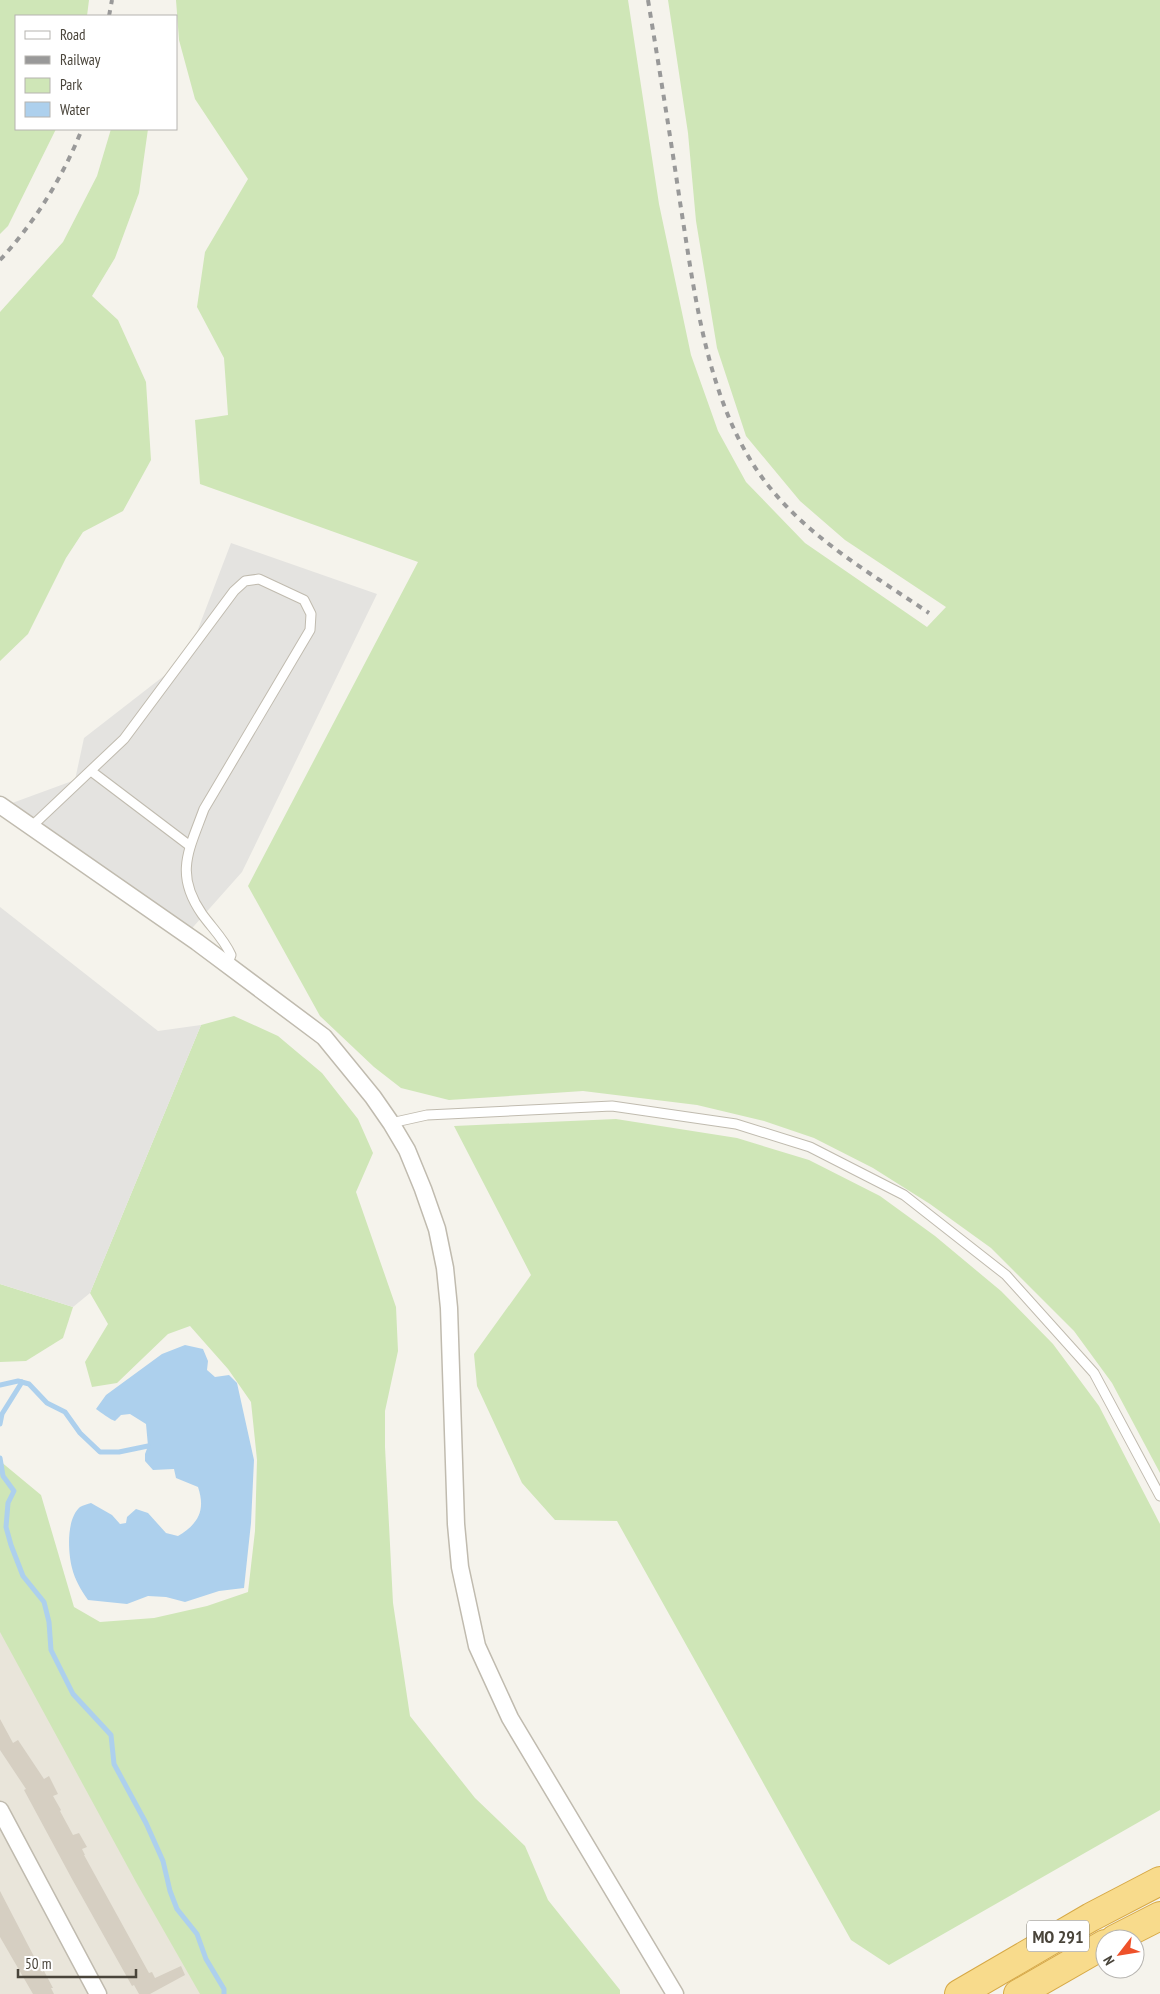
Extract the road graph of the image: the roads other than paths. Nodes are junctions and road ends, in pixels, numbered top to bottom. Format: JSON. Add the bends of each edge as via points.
{"nodes":[{"id":1,"x":92,"y":771,"type":"junction"},
{"id":2,"x":0,"y":805,"type":"edge"},
{"id":3,"x":32,"y":826,"type":"junction"},
{"id":4,"x":190,"y":846,"type":"junction"},
{"id":5,"x":227,"y":966,"type":"junction"},
{"id":6,"x":391,"y":1123,"type":"junction"},
{"id":7,"x":1160,"y":1496,"type":"edge"},
{"id":8,"x":0,"y":1810,"type":"edge"},
{"id":9,"x":1160,"y":1881,"type":"edge"},
{"id":10,"x":1160,"y":1916,"type":"edge"},
{"id":11,"x":1135,"y":1929,"type":"edge"},
{"id":12,"x":1095,"y":1950,"type":"edge"},
{"id":13,"x":98,"y":1994,"type":"edge"},
{"id":14,"x":675,"y":1994,"type":"edge"},
{"id":15,"x":958,"y":1994,"type":"edge"},
{"id":16,"x":1018,"y":1994,"type":"edge"}],
"edges":[{"from":1,"to":3,"type":"lane"},
{"from":1,"to":4,"type":"lane"},
{"from":1,"to":4,"type":"lane","via":[[124,739],[234,591],[245,581],[259,579],[304,600],[310,614],[310,630],[204,809]]},
{"from":2,"to":3,"type":"street"},
{"from":3,"to":5,"type":"street"},
{"from":4,"to":5,"type":"lane","via":[[184,869],[187,886],[226,945],[231,955]]},
{"from":5,"to":6,"type":"street","via":[[324,1037]]},
{"from":6,"to":7,"type":"lane","via":[[427,1115],[612,1106],[736,1124],[810,1147],[904,1195],[1006,1275],[1094,1373]]},
{"from":6,"to":14,"type":"street","via":[[423,1188],[437,1229],[445,1268],[450,1308],[456,1524],[460,1567],[477,1646],[510,1718]]},
{"from":8,"to":13,"type":"street"},
{"from":9,"to":15,"type":"highway","number":"MO 291","via":[[1091,1916]]},
{"from":10,"to":11,"type":"highway","number":"MO 291"},
{"from":12,"to":16,"type":"highway","number":"MO 291"}]}
